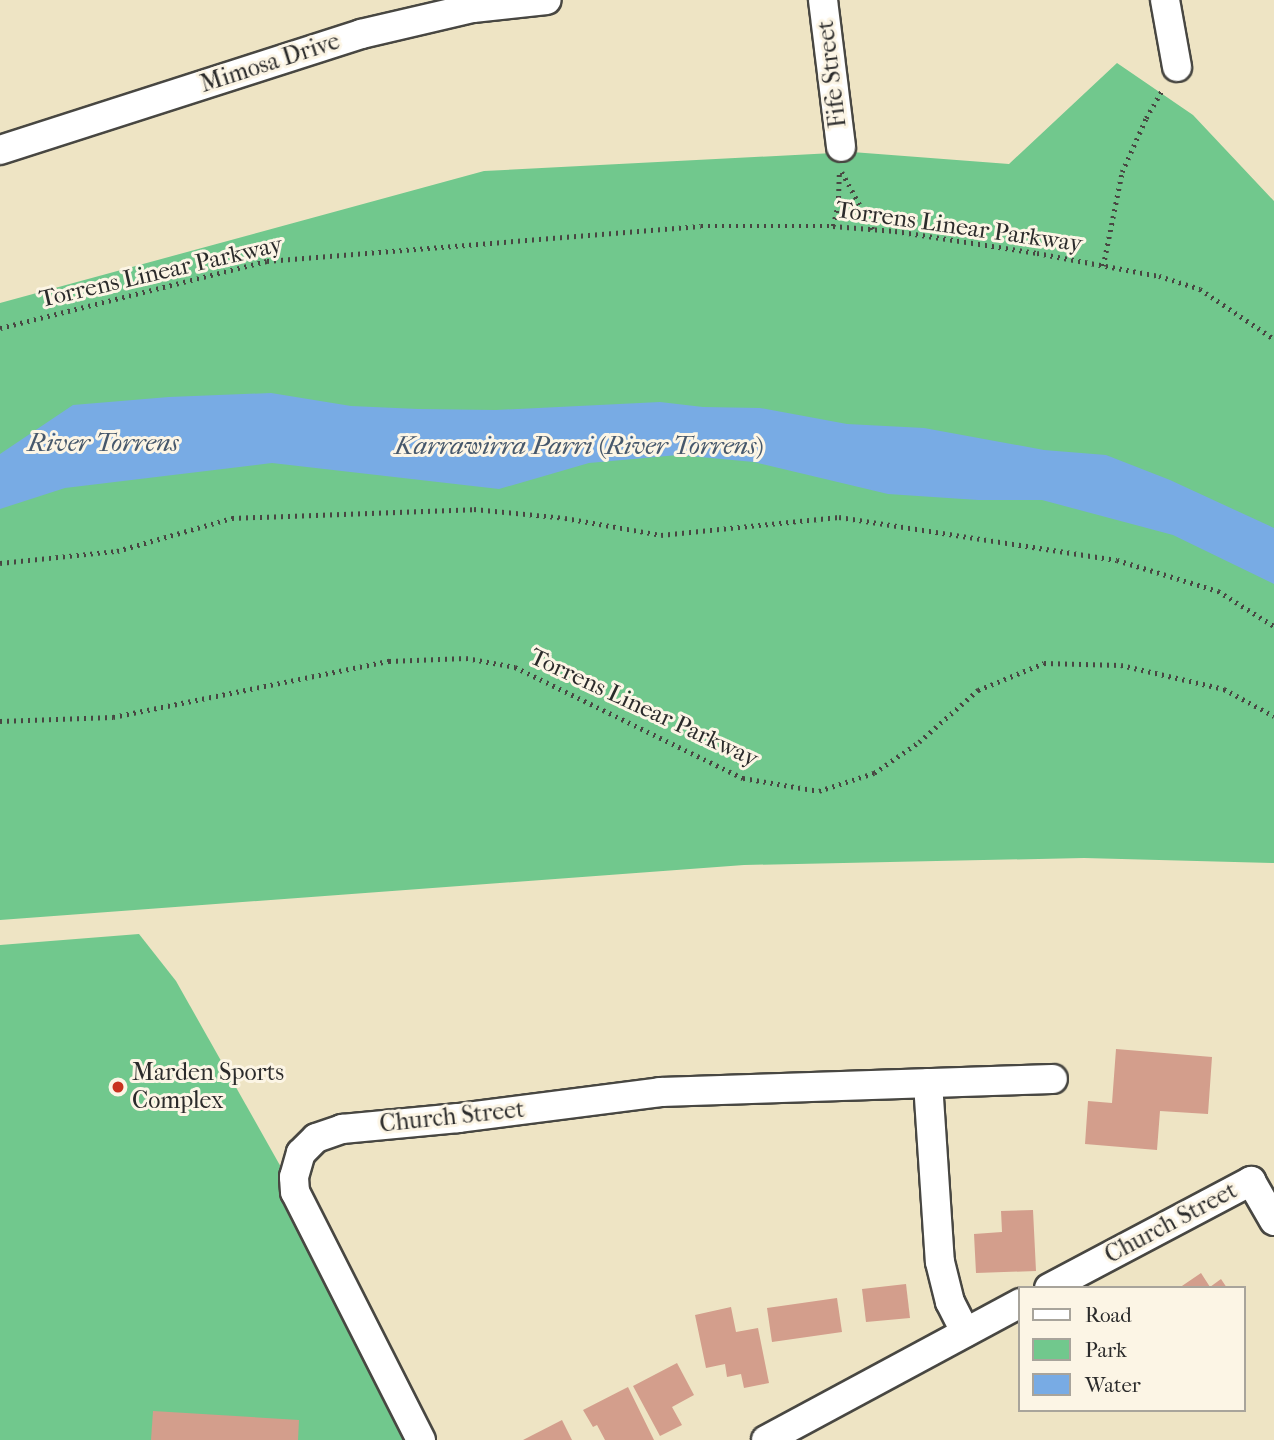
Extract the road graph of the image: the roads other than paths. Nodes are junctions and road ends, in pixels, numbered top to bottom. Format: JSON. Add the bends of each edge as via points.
{"nodes":[{"id":1,"x":547,"y":0,"type":"edge"},
{"id":2,"x":823,"y":0,"type":"edge"},
{"id":3,"x":1166,"y":0,"type":"edge"},
{"id":4,"x":1177,"y":67,"type":"road end"},
{"id":5,"x":841,"y":147,"type":"dead end"},
{"id":6,"x":0,"y":150,"type":"edge"},
{"id":7,"x":1053,"y":1079,"type":"dead end"},
{"id":8,"x":928,"y":1083,"type":"junction"},
{"id":9,"x":1274,"y":1221,"type":"edge"},
{"id":10,"x":1053,"y":1286,"type":"edge"},
{"id":11,"x":1018,"y":1304,"type":"edge"},
{"id":12,"x":965,"y":1332,"type":"junction"},
{"id":13,"x":421,"y":1440,"type":"edge"},
{"id":14,"x":766,"y":1440,"type":"edge"}],
"edges":[{"from":1,"to":6,"type":"street","name":"Mimosa Drive","via":[[473,8],[361,34]]},
{"from":2,"to":5,"type":"street","name":"Fife Street"},
{"from":3,"to":4,"type":"street"},
{"from":7,"to":8,"type":"street","name":"Church Street"},
{"from":8,"to":12,"type":"street","via":[[940,1262],[950,1302]]},
{"from":8,"to":13,"type":"street","name":"Church Street","via":[[660,1092],[342,1129],[316,1138],[301,1153],[295,1192]]},
{"from":9,"to":10,"type":"street","name":"Church Street","via":[[1251,1181]]},
{"from":11,"to":12,"type":"street"},
{"from":12,"to":14,"type":"street"}]}
